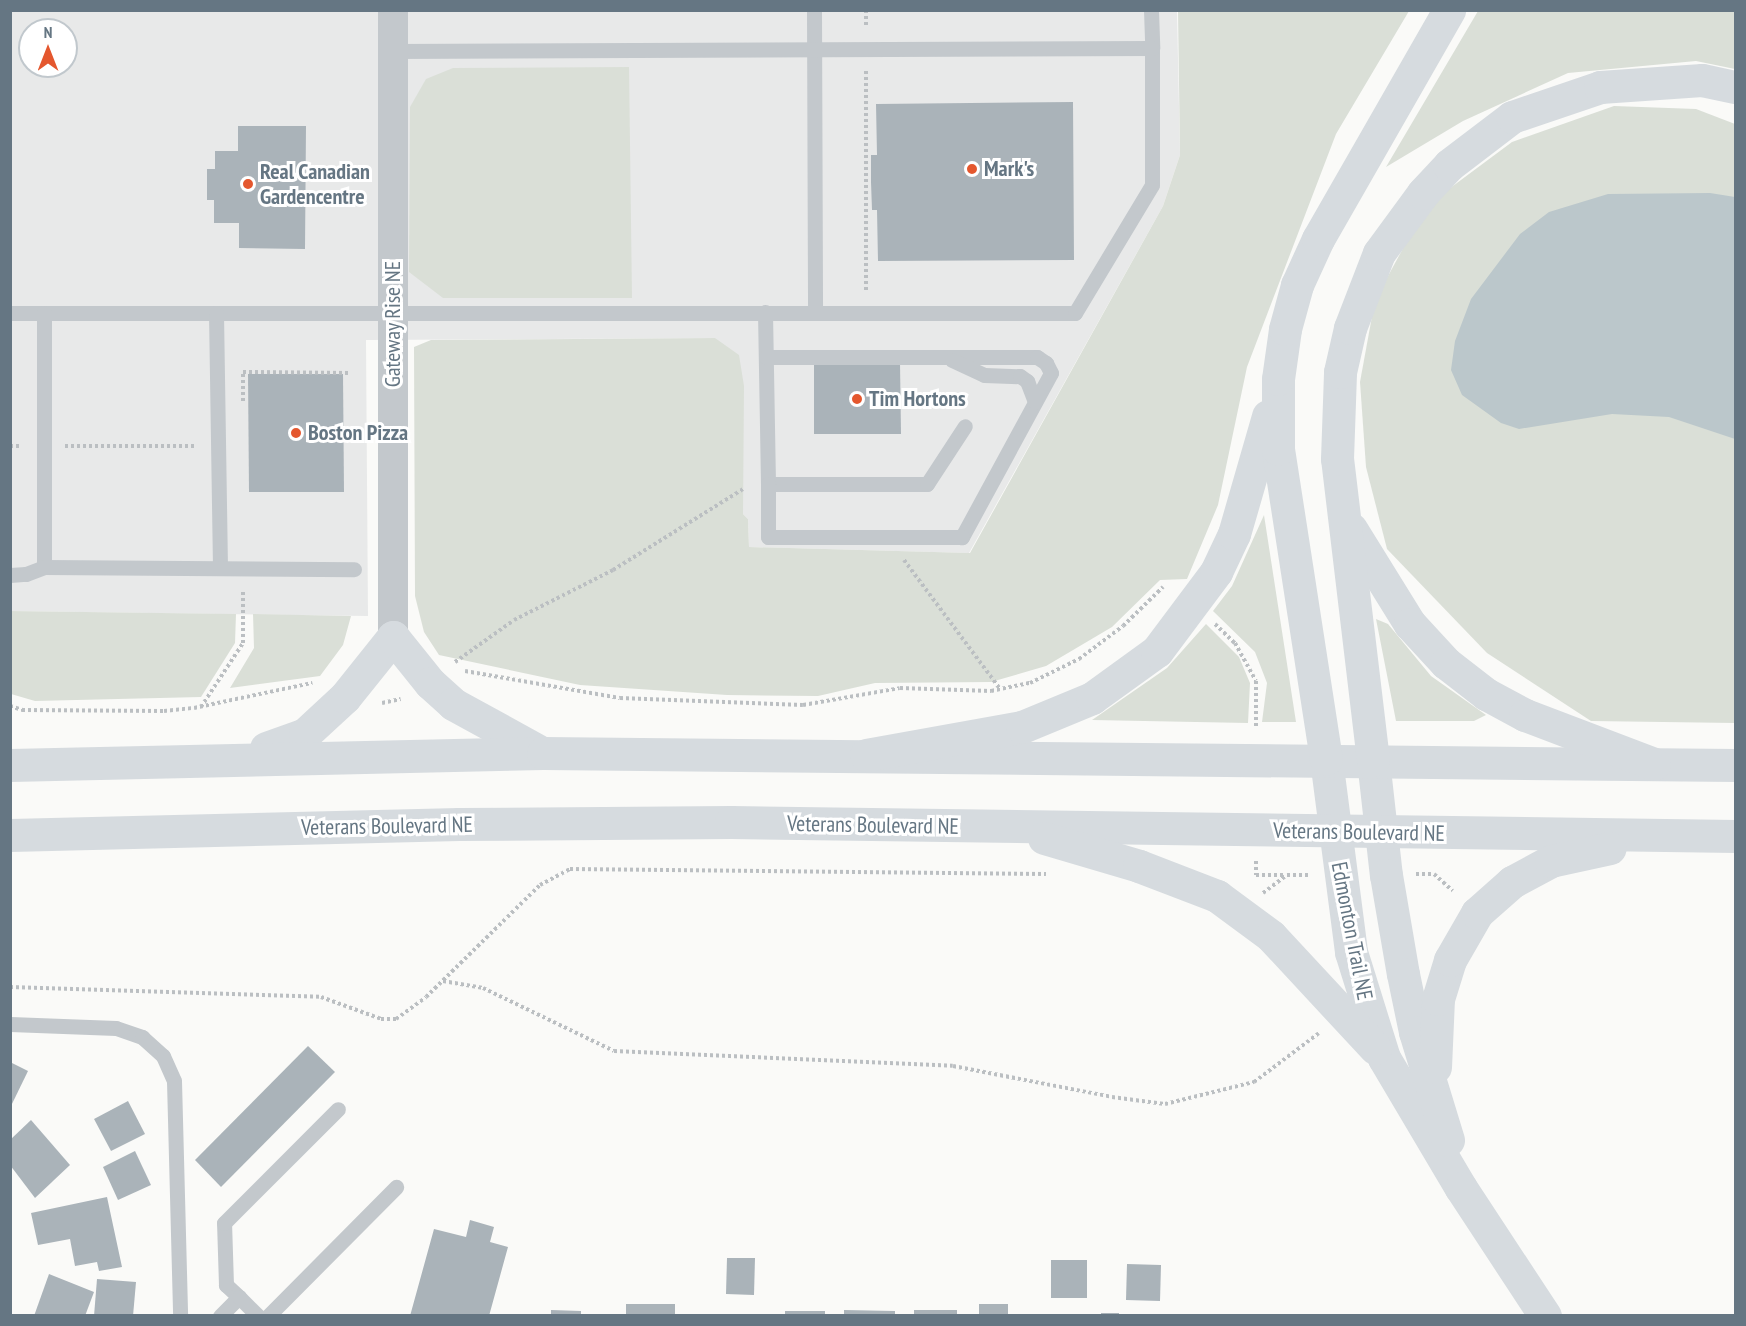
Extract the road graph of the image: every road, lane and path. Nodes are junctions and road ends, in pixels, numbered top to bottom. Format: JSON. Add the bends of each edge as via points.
{"nodes":[{"id":1,"x":393,"y":10,"type":"edge"},
{"id":2,"x":814,"y":10,"type":"edge"},
{"id":3,"x":866,"y":10,"type":"edge"},
{"id":4,"x":1151,"y":10,"type":"edge"},
{"id":5,"x":1449,"y":10,"type":"edge"},
{"id":6,"x":1152,"y":48,"type":"junction"},
{"id":7,"x":814,"y":50,"type":"junction"},
{"id":8,"x":866,"y":50,"type":"junction"},
{"id":9,"x":393,"y":51,"type":"junction"},
{"id":10,"x":1736,"y":87,"type":"edge"},
{"id":11,"x":393,"y":312,"type":"junction"},
{"id":12,"x":765,"y":312,"type":"junction"},
{"id":13,"x":815,"y":312,"type":"junction"},
{"id":14,"x":866,"y":312,"type":"junction"},
{"id":15,"x":10,"y":313,"type":"edge"},
{"id":16,"x":44,"y":313,"type":"junction"},
{"id":17,"x":216,"y":313,"type":"junction"},
{"id":18,"x":766,"y":357,"type":"junction"},
{"id":19,"x":946,"y":357,"type":"junction"},
{"id":20,"x":243,"y":372,"type":"dead end"},
{"id":21,"x":350,"y":373,"type":"dead end"},
{"id":22,"x":1278,"y":379,"type":"junction"},
{"id":23,"x":1035,"y":402,"type":"junction"},
{"id":24,"x":965,"y":426,"type":"dead end"},
{"id":25,"x":10,"y":446,"type":"edge"},
{"id":26,"x":44,"y":446,"type":"junction"},
{"id":27,"x":218,"y":446,"type":"junction"},
{"id":28,"x":768,"y":484,"type":"junction"},
{"id":29,"x":743,"y":489,"type":"dead end"},
{"id":30,"x":1346,"y":520,"type":"junction"},
{"id":31,"x":900,"y":554,"type":"dead end"},
{"id":32,"x":44,"y":567,"type":"junction"},
{"id":33,"x":220,"y":568,"type":"junction"},
{"id":34,"x":354,"y":569,"type":"dead end"},
{"id":35,"x":10,"y":575,"type":"edge"},
{"id":36,"x":1170,"y":587,"type":"dead end"},
{"id":37,"x":1210,"y":619,"type":"dead end"},
{"id":38,"x":393,"y":637,"type":"junction"},
{"id":39,"x":243,"y":643,"type":"dead end"},
{"id":40,"x":316,"y":682,"type":"dead end"},
{"id":41,"x":1000,"y":689,"type":"junction"},
{"id":42,"x":10,"y":706,"type":"edge"},
{"id":43,"x":201,"y":707,"type":"junction"},
{"id":44,"x":1256,"y":721,"type":"dead end"},
{"id":45,"x":543,"y":753,"type":"junction"},
{"id":46,"x":866,"y":755,"type":"junction"},
{"id":47,"x":242,"y":757,"type":"junction"},
{"id":48,"x":1326,"y":759,"type":"junction"},
{"id":49,"x":1373,"y":759,"type":"junction"},
{"id":50,"x":1654,"y":764,"type":"junction"},
{"id":51,"x":10,"y":765,"type":"edge"},
{"id":52,"x":1736,"y":765,"type":"edge"},
{"id":53,"x":1005,"y":827,"type":"junction"},
{"id":54,"x":1334,"y":831,"type":"junction"},
{"id":55,"x":1380,"y":832,"type":"junction"},
{"id":56,"x":10,"y":835,"type":"edge"},
{"id":57,"x":1664,"y":836,"type":"junction"},
{"id":58,"x":1736,"y":836,"type":"edge"},
{"id":59,"x":1055,"y":875,"type":"dead end"},
{"id":60,"x":442,"y":981,"type":"junction"},
{"id":61,"x":10,"y":987,"type":"edge"},
{"id":62,"x":10,"y":1024,"type":"edge"},
{"id":63,"x":1319,"y":1033,"type":"dead end"},
{"id":64,"x":1384,"y":1058,"type":"junction"},
{"id":65,"x":1434,"y":1093,"type":"junction"},
{"id":66,"x":338,"y":1109,"type":"dead end"},
{"id":67,"x":396,"y":1187,"type":"dead end"},
{"id":68,"x":1461,"y":1188,"type":"junction"},
{"id":69,"x":239,"y":1298,"type":"junction"},
{"id":70,"x":180,"y":1316,"type":"edge"},
{"id":71,"x":220,"y":1316,"type":"edge"},
{"id":72,"x":258,"y":1316,"type":"edge"},
{"id":73,"x":268,"y":1316,"type":"edge"},
{"id":74,"x":1545,"y":1316,"type":"edge"}],
"edges":[{"from":1,"to":9,"type":"street","name":"Gateway Rise NE"},
{"from":2,"to":7,"type":"lane"},
{"from":3,"to":8,"type":"path"},
{"from":4,"to":6,"type":"lane"},
{"from":5,"to":22,"type":"main road","via":[[1318,239],[1297,285],[1285,329]]},
{"from":6,"to":8,"type":"lane"},
{"from":6,"to":14,"type":"lane","via":[[1152,185],[1075,313]]},
{"from":7,"to":8,"type":"lane"},
{"from":7,"to":9,"type":"lane"},
{"from":7,"to":13,"type":"lane"},
{"from":8,"to":14,"type":"path"},
{"from":9,"to":11,"type":"street","name":"Gateway Rise NE"},
{"from":10,"to":30,"type":"main road","name":"Edmonton Trail NE","via":[[1702,80],[1650,81],[1600,87],[1566,98],[1512,117],[1457,159],[1422,194],[1379,253],[1350,328],[1340,372],[1337,459]]},
{"from":11,"to":12,"type":"lane"},
{"from":11,"to":17,"type":"lane"},
{"from":11,"to":38,"type":"street","name":"Gateway Rise NE"},
{"from":12,"to":13,"type":"lane"},
{"from":12,"to":18,"type":"lane"},
{"from":13,"to":14,"type":"lane"},
{"from":15,"to":16,"type":"lane"},
{"from":16,"to":17,"type":"lane"},
{"from":16,"to":26,"type":"lane"},
{"from":17,"to":27,"type":"lane"},
{"from":18,"to":19,"type":"lane"},
{"from":18,"to":28,"type":"lane"},
{"from":19,"to":23,"type":"lane","via":[[984,375],[1020,376],[1027,381]]},
{"from":19,"to":23,"type":"lane","via":[[1042,359],[1051,373]]},
{"from":20,"to":21,"type":"path"},
{"from":22,"to":46,"type":"main road","via":[[1234,534],[1216,572],[1157,651],[1092,698],[1022,727]]},
{"from":22,"to":48,"type":"main road","name":"Edmonton Trail NE","via":[[1278,449]]},
{"from":23,"to":28,"type":"lane","via":[[962,537],[768,537]]},
{"from":24,"to":28,"type":"lane","via":[[927,484]]},
{"from":25,"to":26,"type":"path"},
{"from":26,"to":27,"type":"path"},
{"from":26,"to":32,"type":"lane"},
{"from":27,"to":33,"type":"lane"},
{"from":29,"to":41,"type":"path","via":[[613,570],[514,620],[447,668],[620,698],[803,705],[900,688]]},
{"from":30,"to":49,"type":"main road","name":"Edmonton Trail NE"},
{"from":30,"to":50,"type":"main road","via":[[1410,624],[1454,669],[1486,694],[1525,715]]},
{"from":31,"to":41,"type":"path"},
{"from":32,"to":33,"type":"lane"},
{"from":32,"to":35,"type":"lane"},
{"from":33,"to":34,"type":"lane"},
{"from":36,"to":41,"type":"path","via":[[1157,590],[1123,626],[1079,659],[1030,683]]},
{"from":37,"to":44,"type":"path","via":[[1248,662],[1256,681]]},
{"from":38,"to":45,"type":"main road","via":[[430,683],[453,704]]},
{"from":38,"to":47,"type":"main road","via":[[345,697],[305,734]]},
{"from":39,"to":43,"type":"path"},
{"from":40,"to":43,"type":"path"},
{"from":42,"to":43,"type":"path","via":[[22,710],[152,711]]},
{"from":45,"to":46,"type":"main road"},
{"from":45,"to":47,"type":"main road"},
{"from":46,"to":48,"type":"main road"},
{"from":47,"to":51,"type":"main road"},
{"from":48,"to":49,"type":"main road"},
{"from":48,"to":54,"type":"main road","name":"Edmonton Trail NE"},
{"from":49,"to":50,"type":"main road"},
{"from":49,"to":55,"type":"main road","name":"Edmonton Trail NE"},
{"from":50,"to":52,"type":"main road"},
{"from":53,"to":54,"type":"main road","name":"Veterans Boulevard NE"},
{"from":53,"to":56,"type":"main road","name":"Veterans Boulevard NE","via":[[731,822],[459,824]]},
{"from":53,"to":64,"type":"main road","via":[[1139,866],[1217,896],[1271,936]]},
{"from":54,"to":55,"type":"main road","name":"Veterans Boulevard NE"},
{"from":54,"to":64,"type":"main road","name":"Edmonton Trail NE","via":[[1355,970]]},
{"from":55,"to":57,"type":"main road","name":"Veterans Boulevard NE"},
{"from":55,"to":65,"type":"main road","name":"Edmonton Trail NE","via":[[1403,974]]},
{"from":57,"to":58,"type":"main road","name":"Veterans Boulevard NE"},
{"from":57,"to":65,"type":"main road","via":[[1551,861],[1512,882],[1477,913],[1450,960],[1438,999]]},
{"from":59,"to":60,"type":"path","via":[[570,869],[540,885]]},
{"from":60,"to":61,"type":"path","via":[[396,1019],[381,1019],[321,997]]},
{"from":60,"to":63,"type":"path","via":[[483,988],[614,1051],[953,1066],[1165,1104],[1254,1082]]},
{"from":62,"to":70,"type":"lane","via":[[116,1028],[142,1037],[163,1056],[174,1081]]},
{"from":64,"to":68,"type":"main road","name":"Edmonton Trail NE"},
{"from":65,"to":68,"type":"main road","name":"Edmonton Trail NE"},
{"from":66,"to":69,"type":"lane","via":[[224,1223],[226,1285]]},
{"from":67,"to":73,"type":"lane"},
{"from":68,"to":74,"type":"main road","name":"Edmonton Trail NE"},
{"from":69,"to":71,"type":"lane"},
{"from":69,"to":72,"type":"lane"}]}
